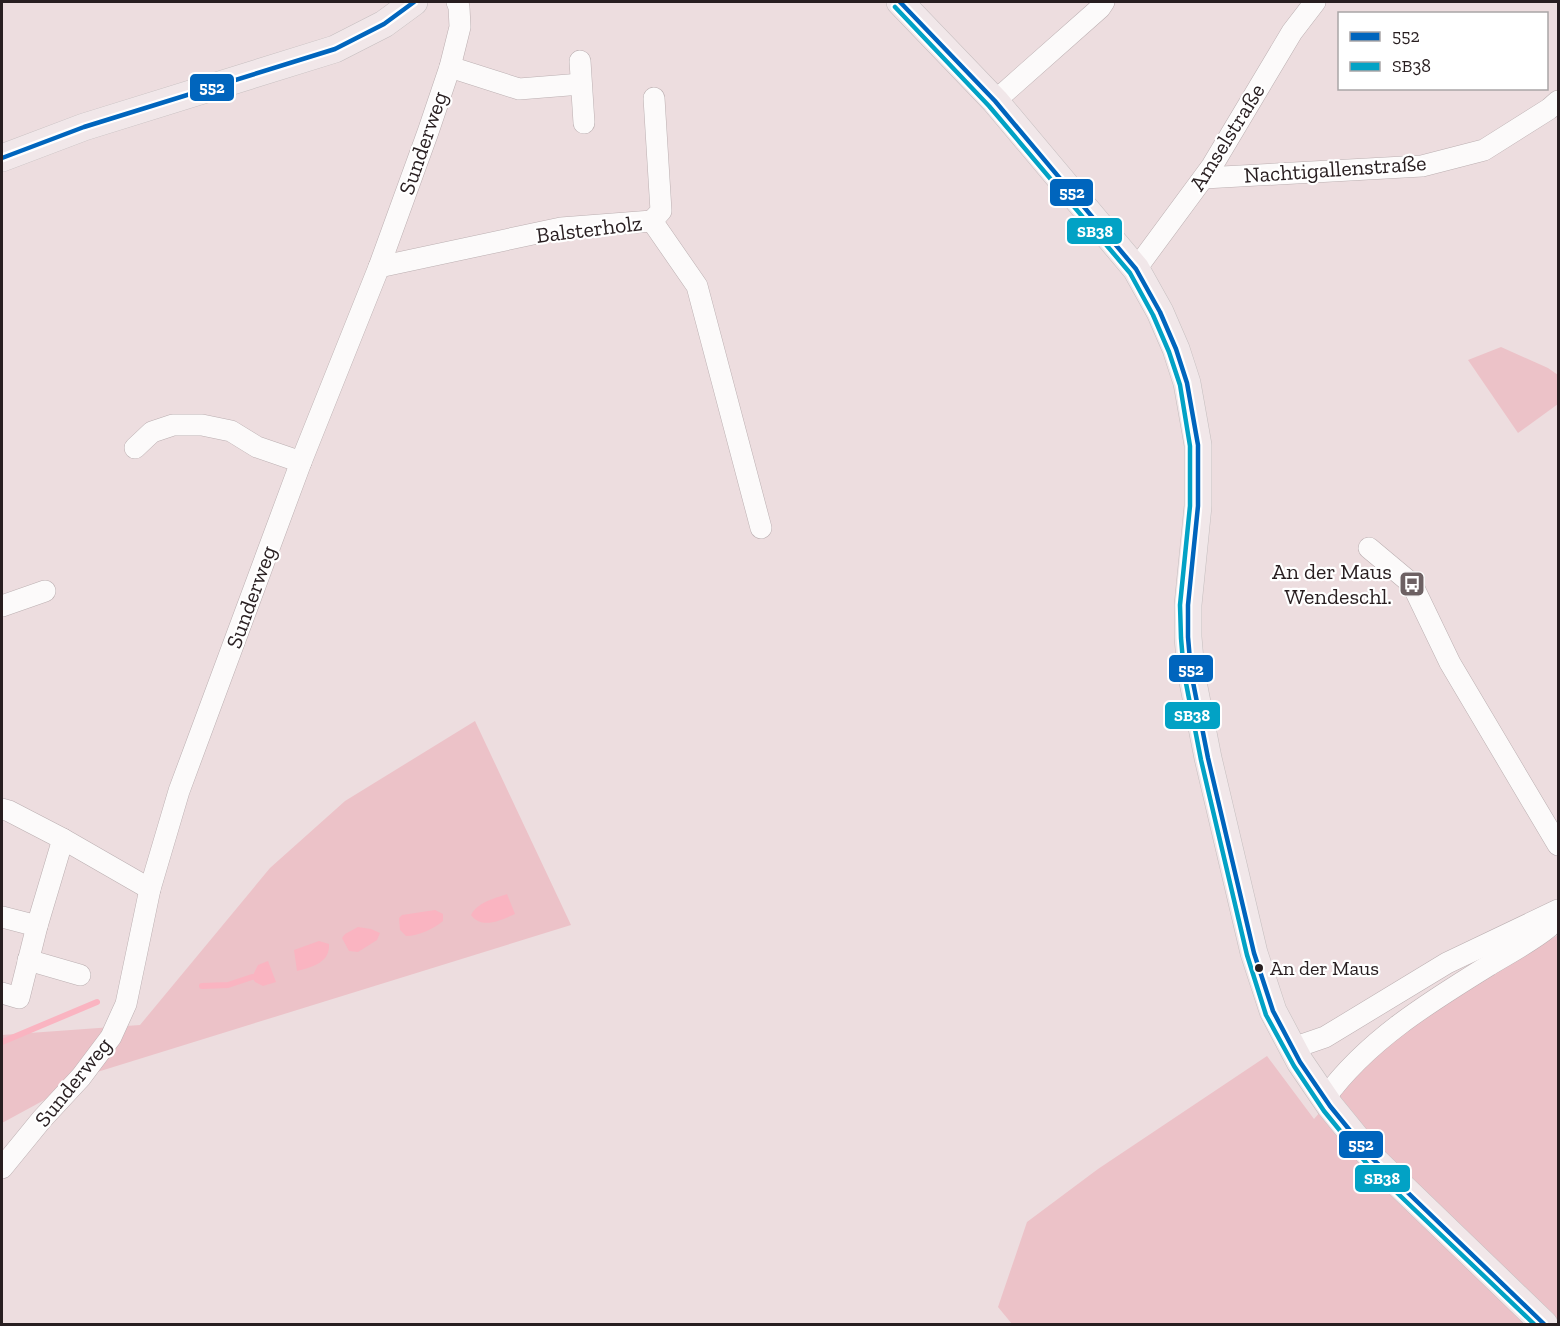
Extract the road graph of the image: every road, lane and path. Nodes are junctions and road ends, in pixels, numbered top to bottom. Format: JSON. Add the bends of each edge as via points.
{"nodes":[{"id":1,"x":414,"y":2,"type":"edge"},
{"id":2,"x":457,"y":2,"type":"edge"},
{"id":3,"x":900,"y":2,"type":"edge"},
{"id":4,"x":1104,"y":2,"type":"edge"},
{"id":5,"x":1315,"y":2,"type":"edge"},
{"id":6,"x":580,"y":61,"type":"dead end"},
{"id":7,"x":450,"y":67,"type":"junction"},
{"id":8,"x":581,"y":84,"type":"junction"},
{"id":9,"x":654,"y":98,"type":"dead end"},
{"id":10,"x":995,"y":101,"type":"junction"},
{"id":11,"x":1558,"y":101,"type":"edge"},
{"id":12,"x":584,"y":123,"type":"dead end"},
{"id":13,"x":2,"y":158,"type":"edge"},
{"id":14,"x":1204,"y":178,"type":"junction"},
{"id":15,"x":652,"y":221,"type":"junction"},
{"id":16,"x":379,"y":267,"type":"junction"},
{"id":17,"x":1136,"y":269,"type":"junction"},
{"id":18,"x":135,"y":448,"type":"dead end"},
{"id":19,"x":301,"y":462,"type":"junction"},
{"id":20,"x":760,"y":528,"type":"dead end"},
{"id":21,"x":1369,"y":548,"type":"dead end"},
{"id":22,"x":45,"y":591,"type":"dead end"},
{"id":23,"x":2,"y":606,"type":"edge"},
{"id":24,"x":2,"y":809,"type":"edge"},
{"id":25,"x":63,"y":839,"type":"junction"},
{"id":26,"x":1558,"y":845,"type":"edge"},
{"id":27,"x":150,"y":889,"type":"junction"},
{"id":28,"x":1558,"y":910,"type":"edge"},
{"id":29,"x":2,"y":916,"type":"edge"},
{"id":30,"x":1558,"y":920,"type":"edge"},
{"id":31,"x":37,"y":926,"type":"junction"},
{"id":32,"x":28,"y":960,"type":"junction"},
{"id":33,"x":80,"y":975,"type":"dead end"},
{"id":34,"x":2,"y":993,"type":"edge"},
{"id":35,"x":1293,"y":1048,"type":"junction"},
{"id":36,"x":1325,"y":1098,"type":"junction"},
{"id":37,"x":2,"y":1168,"type":"edge"},
{"id":38,"x":1544,"y":1324,"type":"edge"}],
"edges":[{"from":1,"to":13,"type":"main road","via":[[384,24],[335,49],[84,127]]},
{"from":2,"to":7,"type":"street","name":"Sunderweg","via":[[460,27]]},
{"from":3,"to":10,"type":"main road"},
{"from":4,"to":10,"type":"street"},
{"from":5,"to":14,"type":"street","name":"Amselstraße","via":[[1292,32]]},
{"from":6,"to":8,"type":"street"},
{"from":7,"to":8,"type":"street","via":[[519,89]]},
{"from":7,"to":16,"type":"street","name":"Sunderweg"},
{"from":8,"to":12,"type":"street"},
{"from":9,"to":15,"type":"street","via":[[661,211]]},
{"from":10,"to":17,"type":"main road"},
{"from":11,"to":14,"type":"street","name":"Nachtigallenstraße","via":[[1484,150],[1422,166]]},
{"from":14,"to":17,"type":"street","name":"Amselstraße"},
{"from":15,"to":16,"type":"street","name":"Balsterholz","via":[[561,228]]},
{"from":15,"to":20,"type":"street","name":"Balsterholz","via":[[697,286]]},
{"from":16,"to":19,"type":"street","name":"Sunderweg"},
{"from":17,"to":35,"type":"main road","via":[[1160,312],[1187,383],[1198,445],[1198,506],[1188,604],[1191,672],[1254,953],[1273,1011]]},
{"from":18,"to":19,"type":"street","via":[[152,432],[173,425],[202,425],[231,431],[257,447]]},
{"from":19,"to":27,"type":"street","name":"Sunderweg","via":[[179,791]]},
{"from":21,"to":26,"type":"street","via":[[1412,584],[1450,663]]},
{"from":22,"to":23,"type":"street"},
{"from":24,"to":25,"type":"street"},
{"from":25,"to":27,"type":"street"},
{"from":25,"to":31,"type":"street"},
{"from":27,"to":37,"type":"street","name":"Sunderweg","via":[[126,1004],[111,1037]]},
{"from":28,"to":35,"type":"street","via":[[1447,963],[1325,1037]]},
{"from":29,"to":31,"type":"street"},
{"from":30,"to":36,"type":"street","via":[[1406,1020],[1362,1056]]},
{"from":31,"to":32,"type":"street"},
{"from":32,"to":33,"type":"street"},
{"from":32,"to":34,"type":"street","via":[[19,998]]},
{"from":35,"to":36,"type":"main road"},
{"from":36,"to":38,"type":"main road","via":[[1374,1160]]}]}
